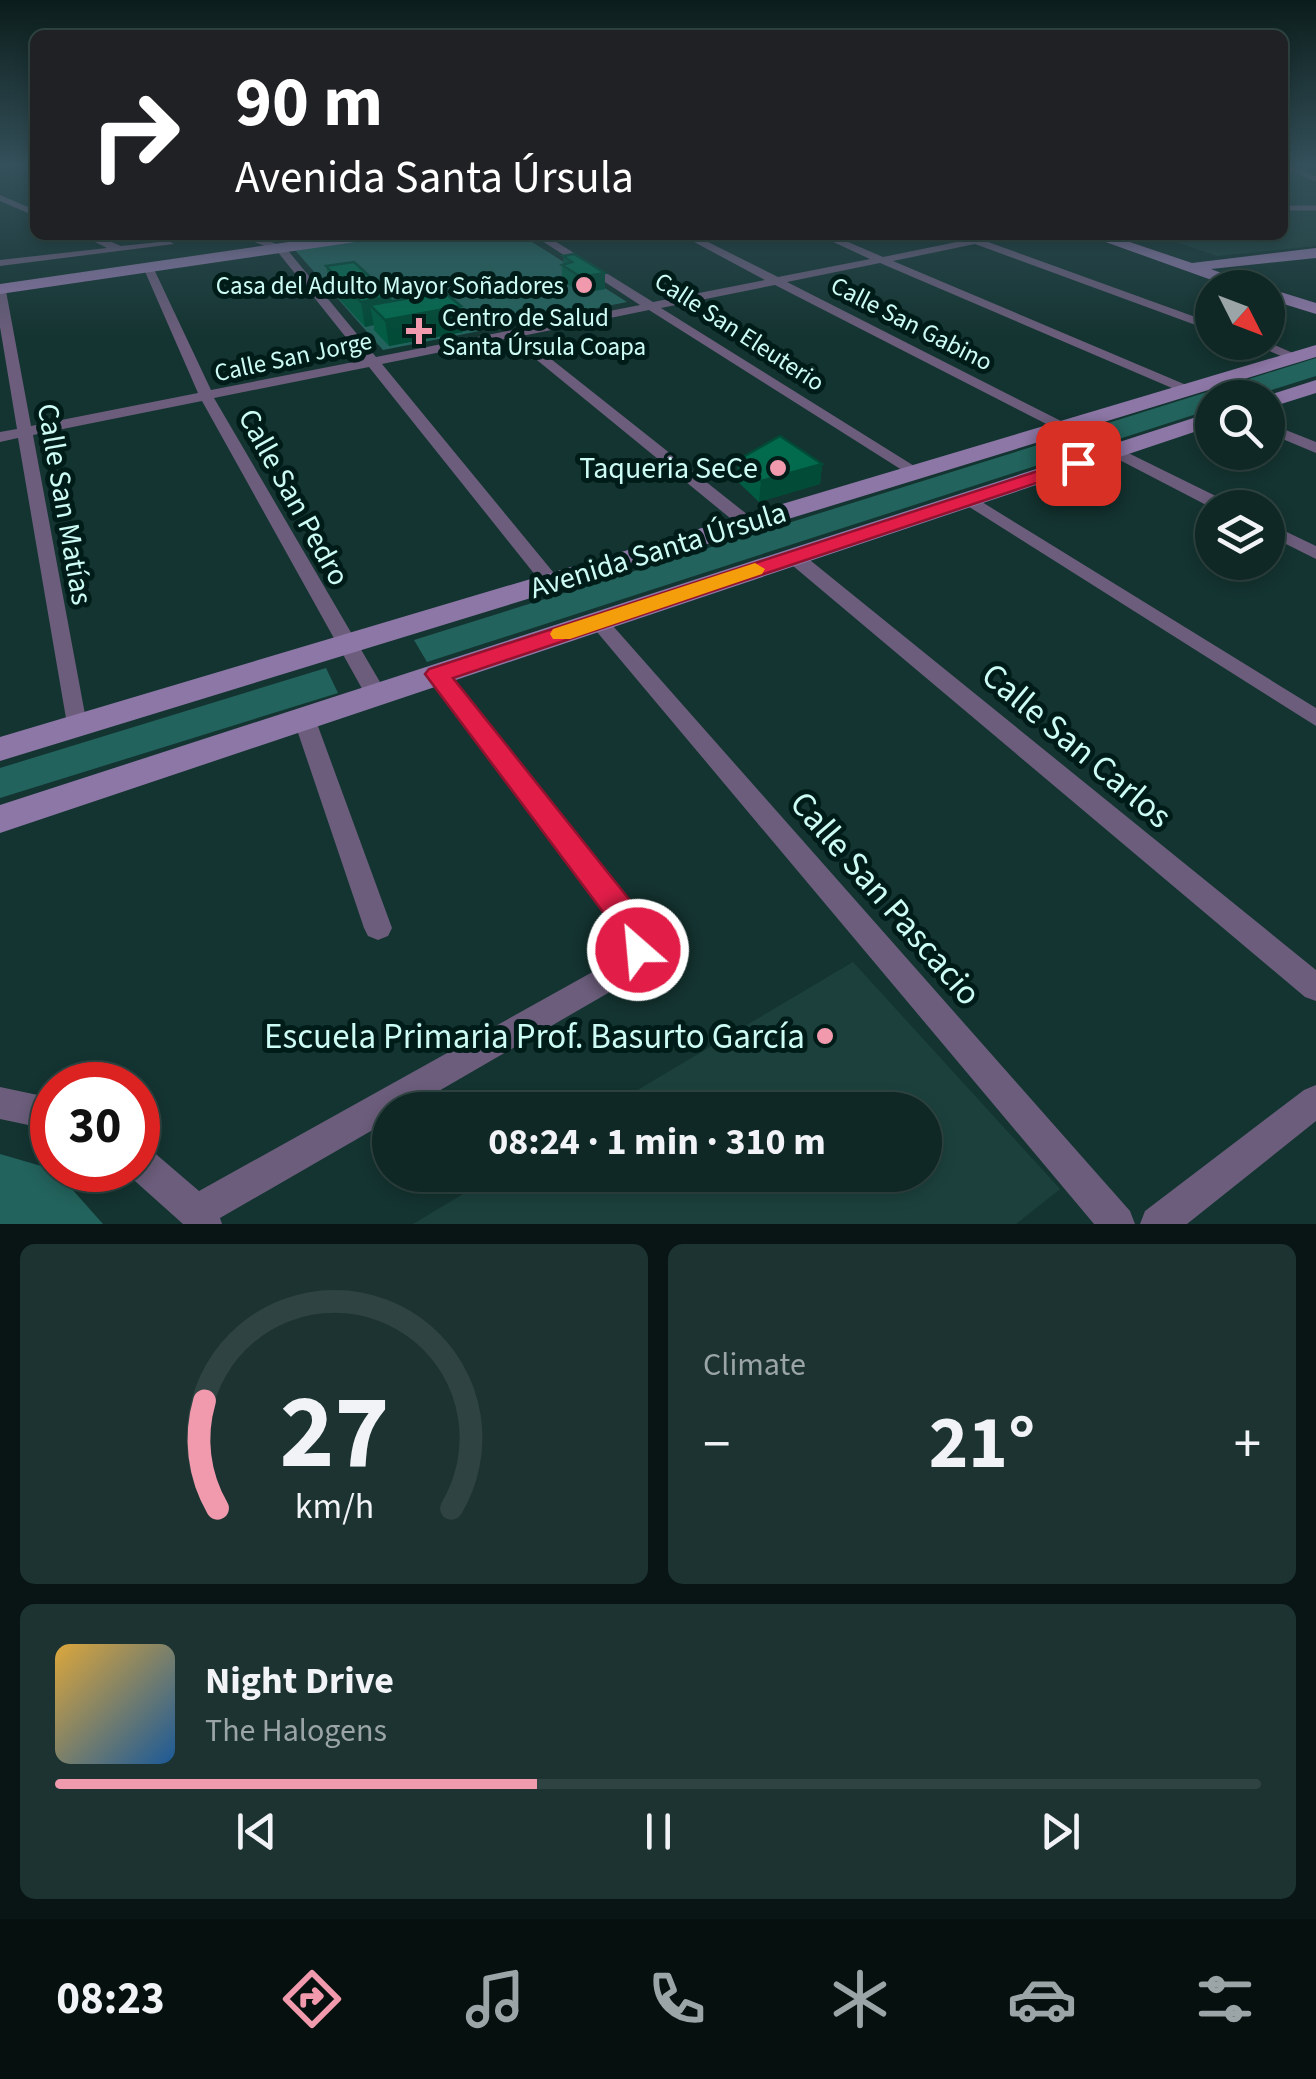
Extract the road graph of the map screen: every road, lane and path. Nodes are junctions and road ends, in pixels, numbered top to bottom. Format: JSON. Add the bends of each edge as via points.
{"nodes":[{"id":1,"x":97,"y":240,"type":"edge"},
{"id":2,"x":256,"y":240,"type":"edge"},
{"id":3,"x":337,"y":240,"type":"edge"},
{"id":4,"x":546,"y":240,"type":"edge"},
{"id":5,"x":696,"y":240,"type":"edge"},
{"id":6,"x":834,"y":240,"type":"edge"},
{"id":7,"x":981,"y":240,"type":"edge"},
{"id":8,"x":1109,"y":240,"type":"edge"},
{"id":9,"x":976,"y":241,"type":"junction"},
{"id":10,"x":169,"y":244,"type":"dead end"},
{"id":11,"x":280,"y":249,"type":"junction"},
{"id":12,"x":120,"y":250,"type":"junction"},
{"id":13,"x":1311,"y":256,"type":"edge"},
{"id":14,"x":880,"y":260,"type":"junction"},
{"id":15,"x":0,"y":263,"type":"edge"},
{"id":16,"x":1186,"y":266,"type":"junction"},
{"id":17,"x":148,"y":267,"type":"junction"},
{"id":18,"x":1198,"y":270,"type":"edge"},
{"id":19,"x":776,"y":281,"type":"junction"},
{"id":20,"x":0,"y":290,"type":"edge"},
{"id":21,"x":1285,"y":298,"type":"edge"},
{"id":22,"x":654,"y":306,"type":"junction"},
{"id":23,"x":1316,"y":309,"type":"edge"},
{"id":24,"x":1195,"y":321,"type":"edge"},
{"id":25,"x":512,"y":334,"type":"junction"},
{"id":26,"x":1306,"y":354,"type":"edge"},
{"id":27,"x":370,"y":362,"type":"junction"},
{"id":28,"x":1316,"y":386,"type":"edge"},
{"id":29,"x":1186,"y":390,"type":"junction"},
{"id":30,"x":206,"y":396,"type":"junction"},
{"id":31,"x":1285,"y":396,"type":"edge"},
{"id":32,"x":1195,"y":425,"type":"edge"},
{"id":33,"x":1062,"y":427,"type":"junction"},
{"id":34,"x":24,"y":433,"type":"junction"},
{"id":35,"x":1285,"y":435,"type":"edge"},
{"id":36,"x":0,"y":437,"type":"edge"},
{"id":37,"x":1316,"y":448,"type":"edge"},
{"id":38,"x":1114,"y":451,"type":"junction"},
{"id":39,"x":913,"y":472,"type":"junction"},
{"id":40,"x":1195,"y":492,"type":"edge"},
{"id":41,"x":969,"y":499,"type":"junction"},
{"id":42,"x":747,"y":523,"type":"junction"},
{"id":43,"x":1285,"y":536,"type":"edge"},
{"id":44,"x":1316,"y":552,"type":"edge"},
{"id":45,"x":794,"y":556,"type":"junction"},
{"id":46,"x":551,"y":582,"type":"junction"},
{"id":47,"x":599,"y":622,"type":"junction"},
{"id":48,"x":345,"y":644,"type":"junction"},
{"id":49,"x":438,"y":674,"type":"junction"},
{"id":50,"x":376,"y":694,"type":"junction"},
{"id":51,"x":304,"y":718,"type":"junction"},
{"id":52,"x":1316,"y":718,"type":"edge"},
{"id":53,"x":76,"y":725,"type":"junction"},
{"id":54,"x":0,"y":749,"type":"edge"},
{"id":55,"x":0,"y":818,"type":"edge"},
{"id":56,"x":378,"y":928,"type":"dead end"},
{"id":57,"x":1316,"y":988,"type":"edge"},
{"id":58,"x":1316,"y":1101,"type":"edge"},
{"id":59,"x":0,"y":1103,"type":"edge"},
{"id":60,"x":30,"y":1109,"type":"edge"},
{"id":61,"x":160,"y":1181,"type":"edge"},
{"id":62,"x":200,"y":1218,"type":"edge"},
{"id":63,"x":1117,"y":1224,"type":"edge"},
{"id":64,"x":1158,"y":1224,"type":"edge"}],
"edges":[{"from":1,"to":12,"type":"street"},
{"from":2,"to":11,"type":"street"},
{"from":3,"to":11,"type":"street"},
{"from":4,"to":22,"type":"street","name":"Calle San Eleuterio"},
{"from":5,"to":19,"type":"street","name":"Calle San Gabino"},
{"from":6,"to":14,"type":"street"},
{"from":7,"to":9,"type":"street","name":"Calle San Jorge"},
{"from":8,"to":16,"type":"street"},
{"from":9,"to":14,"type":"street","name":"Calle San Jorge"},
{"from":9,"to":24,"type":"street"},
{"from":10,"to":12,"type":"street"},
{"from":11,"to":17,"type":"street"},
{"from":11,"to":27,"type":"street"},
{"from":12,"to":15,"type":"street"},
{"from":13,"to":16,"type":"street"},
{"from":14,"to":19,"type":"street","name":"Calle San Jorge"},
{"from":14,"to":29,"type":"street"},
{"from":16,"to":18,"type":"street"},
{"from":17,"to":20,"type":"street"},
{"from":17,"to":30,"type":"street","name":"Calle San Pedro"},
{"from":19,"to":22,"type":"street","name":"Calle San Jorge"},
{"from":19,"to":33,"type":"street","name":"Calle San Gabino"},
{"from":20,"to":34,"type":"street","name":"Calle San Matías"},
{"from":21,"to":23,"type":"street"},
{"from":22,"to":25,"type":"street","name":"Calle San Jorge"},
{"from":22,"to":39,"type":"street","name":"Calle San Eleuterio"},
{"from":25,"to":27,"type":"street","name":"Calle San Jorge"},
{"from":25,"to":42,"type":"street"},
{"from":26,"to":29,"type":"street","name":"Avenida Santa Úrsula"},
{"from":27,"to":30,"type":"street","name":"Calle San Jorge"},
{"from":27,"to":46,"type":"street"},
{"from":28,"to":31,"type":"street"},
{"from":29,"to":33,"type":"street","name":"Avenida Santa Úrsula"},
{"from":30,"to":34,"type":"street","name":"Calle San Jorge"},
{"from":30,"to":48,"type":"street","name":"Calle San Pedro"},
{"from":32,"to":38,"type":"street","name":"Avenida Santa Úrsula"},
{"from":33,"to":39,"type":"street","name":"Avenida Santa Úrsula"},
{"from":34,"to":36,"type":"street","name":"Calle San Jorge"},
{"from":34,"to":53,"type":"street","name":"Calle San Matías"},
{"from":35,"to":37,"type":"street"},
{"from":38,"to":40,"type":"street"},
{"from":38,"to":41,"type":"street","name":"Avenida Santa Úrsula"},
{"from":39,"to":42,"type":"street","name":"Avenida Santa Úrsula"},
{"from":41,"to":45,"type":"street","name":"Avenida Santa Úrsula"},
{"from":41,"to":52,"type":"street"},
{"from":42,"to":46,"type":"street","name":"Avenida Santa Úrsula"},
{"from":43,"to":44,"type":"street"},
{"from":45,"to":47,"type":"street","name":"Avenida Santa Úrsula"},
{"from":45,"to":57,"type":"street","name":"Calle San Carlos"},
{"from":46,"to":48,"type":"street","name":"Avenida Santa Úrsula"},
{"from":47,"to":49,"type":"street","name":"Avenida Santa Úrsula"},
{"from":47,"to":63,"type":"street","name":"Calle San Pascacio"},
{"from":48,"to":50,"type":"street","name":"Calle San Pedro"},
{"from":48,"to":53,"type":"street","name":"Avenida Santa Úrsula"},
{"from":49,"to":50,"type":"street","name":"Avenida Santa Úrsula"},
{"from":49,"to":62,"type":"street","via":[[637,933],[638,950],[624,969]]},
{"from":50,"to":51,"type":"street","name":"Avenida Santa Úrsula"},
{"from":51,"to":55,"type":"street","name":"Avenida Santa Úrsula"},
{"from":51,"to":56,"type":"street"},
{"from":53,"to":54,"type":"street","name":"Avenida Santa Úrsula"},
{"from":58,"to":64,"type":"street"},
{"from":59,"to":60,"type":"street"},
{"from":61,"to":62,"type":"street"}]}
